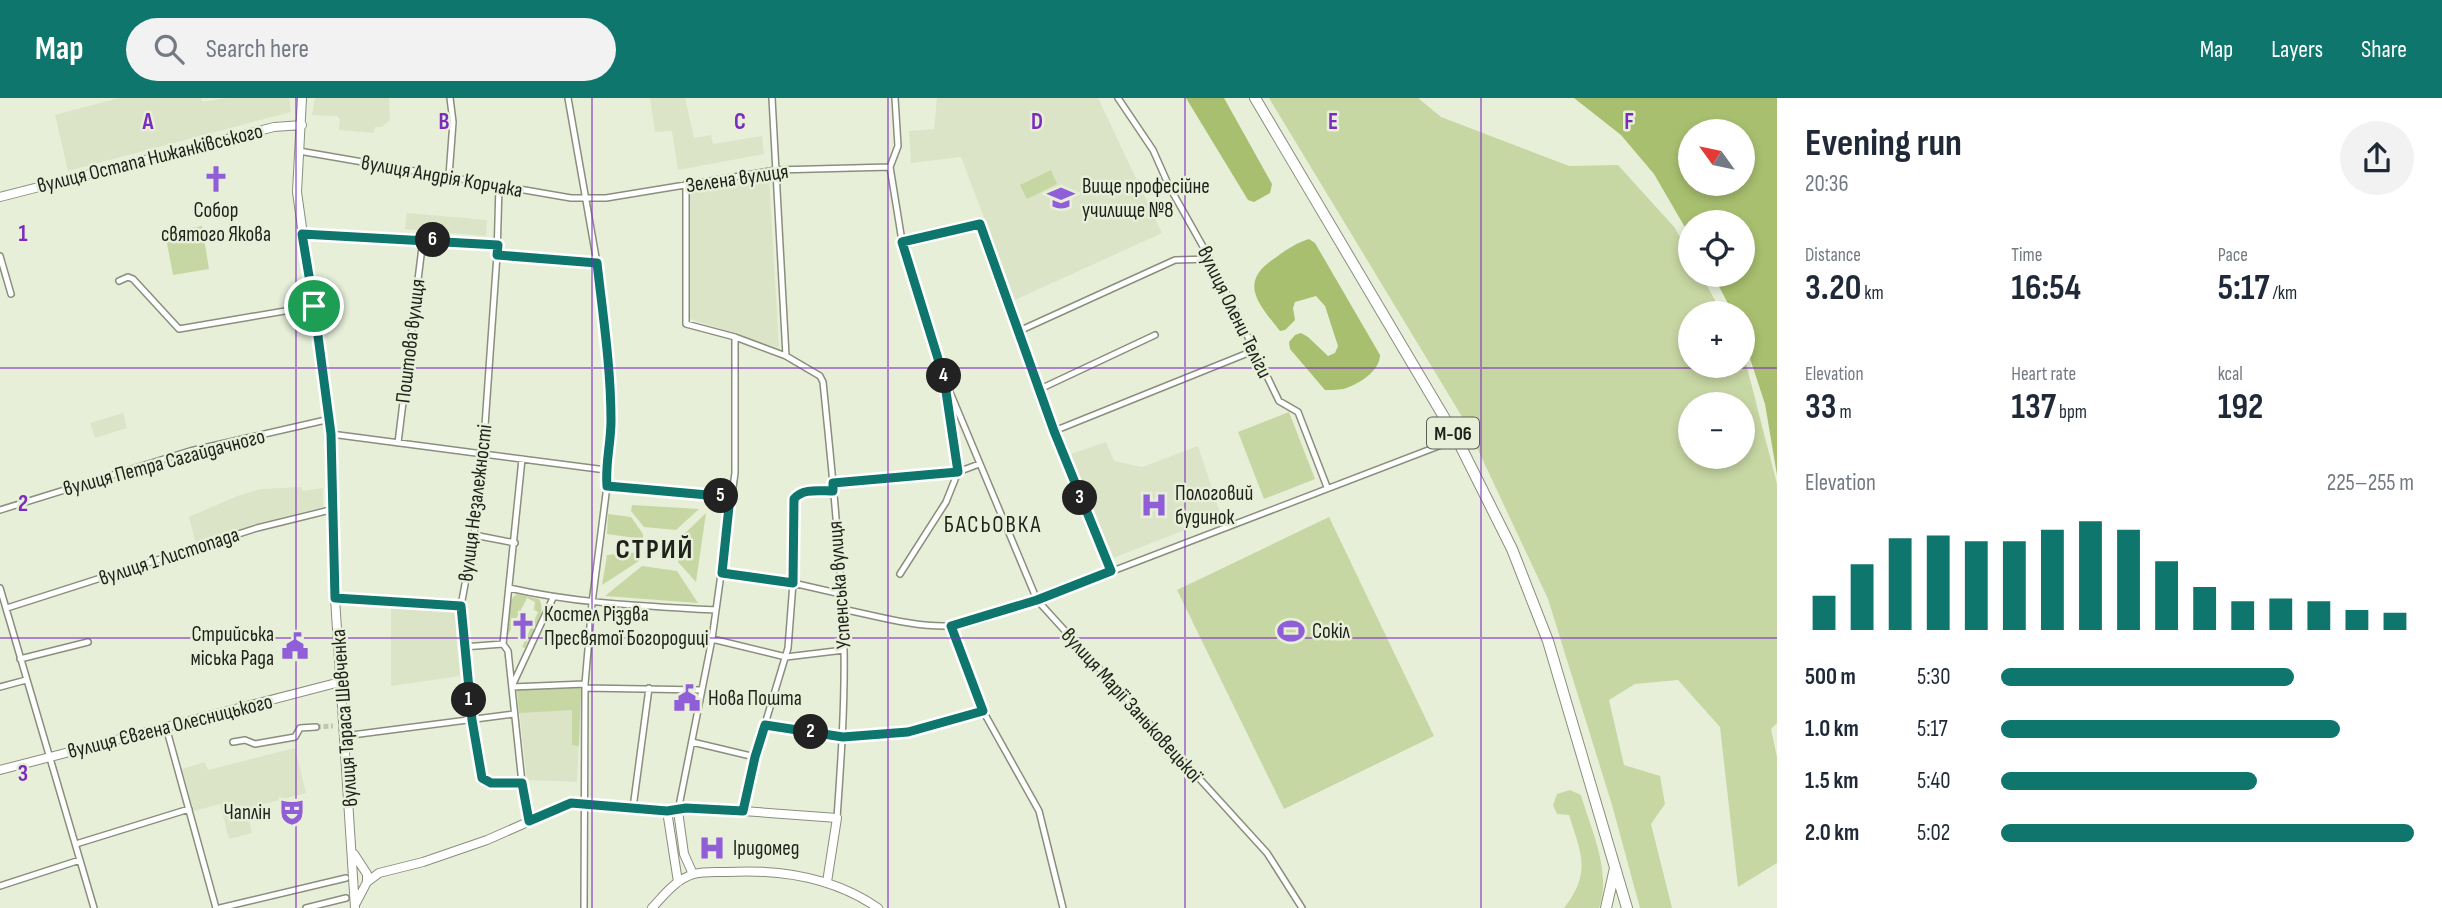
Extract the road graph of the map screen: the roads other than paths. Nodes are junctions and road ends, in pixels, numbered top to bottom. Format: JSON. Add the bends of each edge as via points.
{"nodes":[{"id":1,"x":302,"y":98,"type":"edge"},
{"id":2,"x":450,"y":98,"type":"edge"},
{"id":3,"x":568,"y":98,"type":"edge"},
{"id":4,"x":772,"y":98,"type":"edge"},
{"id":5,"x":895,"y":98,"type":"edge"},
{"id":6,"x":1118,"y":98,"type":"edge"},
{"id":7,"x":1255,"y":98,"type":"edge"},
{"id":8,"x":302,"y":125,"type":"junction"},
{"id":9,"x":299,"y":151,"type":"junction"},
{"id":10,"x":890,"y":167,"type":"junction"},
{"id":11,"x":776,"y":170,"type":"junction"},
{"id":12,"x":449,"y":176,"type":"junction"},
{"id":13,"x":686,"y":184,"type":"junction"},
{"id":14,"x":499,"y":186,"type":"junction"},
{"id":15,"x":0,"y":197,"type":"edge"},
{"id":16,"x":585,"y":198,"type":"junction"},
{"id":17,"x":302,"y":234,"type":"junction"},
{"id":18,"x":423,"y":239,"type":"junction"},
{"id":19,"x":902,"y":242,"type":"junction"},
{"id":20,"x":498,"y":245,"type":"junction"},
{"id":21,"x":497,"y":255,"type":"junction"},
{"id":22,"x":0,"y":256,"type":"edge"},
{"id":23,"x":1210,"y":259,"type":"junction"},
{"id":24,"x":597,"y":263,"type":"junction"},
{"id":25,"x":119,"y":281,"type":"dead end"},
{"id":26,"x":11,"y":294,"type":"dead end"},
{"id":27,"x":314,"y":306,"type":"junction"},
{"id":28,"x":1019,"y":331,"type":"junction"},
{"id":29,"x":1155,"y":335,"type":"dead end"},
{"id":30,"x":735,"y":337,"type":"junction"},
{"id":31,"x":1253,"y":351,"type":"junction"},
{"id":32,"x":786,"y":356,"type":"junction"},
{"id":33,"x":944,"y":378,"type":"junction"},
{"id":34,"x":1040,"y":388,"type":"junction"},
{"id":35,"x":330,"y":419,"type":"junction"},
{"id":36,"x":1054,"y":431,"type":"junction"},
{"id":37,"x":331,"y":434,"type":"junction"},
{"id":38,"x":1457,"y":439,"type":"junction"},
{"id":39,"x":398,"y":443,"type":"junction"},
{"id":40,"x":483,"y":454,"type":"junction"},
{"id":41,"x":522,"y":459,"type":"junction"},
{"id":42,"x":979,"y":464,"type":"junction"},
{"id":43,"x":606,"y":470,"type":"junction"},
{"id":44,"x":958,"y":472,"type":"junction"},
{"id":45,"x":833,"y":483,"type":"junction"},
{"id":46,"x":607,"y":486,"type":"junction"},
{"id":47,"x":1327,"y":487,"type":"junction"},
{"id":48,"x":833,"y":491,"type":"junction"},
{"id":49,"x":730,"y":497,"type":"junction"},
{"id":50,"x":334,"y":509,"type":"junction"},
{"id":51,"x":0,"y":510,"type":"edge"},
{"id":52,"x":474,"y":535,"type":"junction"},
{"id":53,"x":515,"y":543,"type":"junction"},
{"id":54,"x":1111,"y":571,"type":"junction"},
{"id":55,"x":722,"y":573,"type":"junction"},
{"id":56,"x":900,"y":574,"type":"dead end"},
{"id":57,"x":793,"y":583,"type":"junction"},
{"id":58,"x":0,"y":588,"type":"edge"},
{"id":59,"x":509,"y":589,"type":"junction"},
{"id":60,"x":841,"y":594,"type":"junction"},
{"id":61,"x":335,"y":598,"type":"junction"},
{"id":62,"x":552,"y":598,"type":"junction"},
{"id":63,"x":1037,"y":600,"type":"junction"},
{"id":64,"x":592,"y":603,"type":"junction"},
{"id":65,"x":4,"y":606,"type":"edge"},
{"id":66,"x":461,"y":606,"type":"junction"},
{"id":67,"x":842,"y":609,"type":"junction"},
{"id":68,"x":716,"y":610,"type":"junction"},
{"id":69,"x":951,"y":626,"type":"junction"},
{"id":70,"x":712,"y":639,"type":"junction"},
{"id":71,"x":88,"y":642,"type":"dead end"},
{"id":72,"x":503,"y":644,"type":"junction"},
{"id":73,"x":463,"y":647,"type":"junction"},
{"id":74,"x":844,"y":650,"type":"junction"},
{"id":75,"x":786,"y":657,"type":"junction"},
{"id":76,"x":20,"y":659,"type":"junction"},
{"id":77,"x":26,"y":680,"type":"junction"},
{"id":78,"x":341,"y":682,"type":"junction"},
{"id":79,"x":585,"y":686,"type":"junction"},
{"id":80,"x":0,"y":687,"type":"edge"},
{"id":81,"x":512,"y":687,"type":"junction"},
{"id":82,"x":649,"y":688,"type":"junction"},
{"id":83,"x":702,"y":690,"type":"junction"},
{"id":84,"x":983,"y":711,"type":"junction"},
{"id":85,"x":514,"y":714,"type":"junction"},
{"id":86,"x":472,"y":720,"type":"junction"},
{"id":87,"x":765,"y":725,"type":"junction"},
{"id":88,"x":166,"y":727,"type":"junction"},
{"id":89,"x":316,"y":727,"type":"tunnel mouth"},
{"id":90,"x":344,"y":736,"type":"junction"},
{"id":91,"x":843,"y":737,"type":"junction"},
{"id":92,"x":233,"y":742,"type":"dead end"},
{"id":93,"x":692,"y":742,"type":"junction"},
{"id":94,"x":50,"y":757,"type":"junction"},
{"id":95,"x":755,"y":757,"type":"junction"},
{"id":96,"x":0,"y":770,"type":"edge"},
{"id":97,"x":522,"y":783,"type":"junction"},
{"id":98,"x":583,"y":803,"type":"junction"},
{"id":99,"x":633,"y":808,"type":"junction"},
{"id":100,"x":189,"y":809,"type":"junction"},
{"id":101,"x":667,"y":811,"type":"junction"},
{"id":102,"x":678,"y":811,"type":"junction"},
{"id":103,"x":743,"y":811,"type":"junction"},
{"id":104,"x":837,"y":818,"type":"junction"},
{"id":105,"x":529,"y":821,"type":"junction"},
{"id":106,"x":76,"y":844,"type":"junction"},
{"id":107,"x":354,"y":854,"type":"junction"},
{"id":108,"x":80,"y":860,"type":"junction"},
{"id":109,"x":1615,"y":867,"type":"junction"},
{"id":110,"x":693,"y":874,"type":"junction"},
{"id":111,"x":366,"y":877,"type":"junction"},
{"id":112,"x":350,"y":878,"type":"junction"},
{"id":113,"x":678,"y":882,"type":"junction"},
{"id":114,"x":827,"y":882,"type":"junction"},
{"id":115,"x":0,"y":886,"type":"edge"},
{"id":116,"x":346,"y":898,"type":"dead end"},
{"id":117,"x":356,"y":906,"type":"edge"},
{"id":118,"x":94,"y":908,"type":"edge"},
{"id":119,"x":218,"y":908,"type":"edge"},
{"id":120,"x":306,"y":908,"type":"edge"},
{"id":121,"x":584,"y":908,"type":"edge"},
{"id":122,"x":652,"y":908,"type":"edge"},
{"id":123,"x":878,"y":908,"type":"edge"},
{"id":124,"x":1063,"y":908,"type":"edge"},
{"id":125,"x":1302,"y":908,"type":"edge"},
{"id":126,"x":1606,"y":908,"type":"edge"},
{"id":127,"x":1627,"y":908,"type":"edge"}],
"edges":[{"from":1,"to":8,"type":"main road","name":"вулиця Тараса Шевченка"},
{"from":2,"to":12,"type":"street"},
{"from":3,"to":16,"type":"street"},
{"from":4,"to":11,"type":"street"},
{"from":5,"to":10,"type":"street","via":[[898,146]]},
{"from":6,"to":23,"type":"street","name":"вулиця Олени Теліги","via":[[1153,150]]},
{"from":7,"to":38,"type":"highway","number":"М-06"},
{"from":8,"to":9,"type":"main road","name":"вулиця Тараса Шевченка"},
{"from":8,"to":15,"type":"main road","name":"вулиця Остапа Нижанківського","via":[[274,127]]},
{"from":9,"to":12,"type":"street","name":"вулиця Андрія Корчака"},
{"from":9,"to":17,"type":"main road","name":"вулиця Тараса Шевченка"},
{"from":10,"to":11,"type":"street","name":"Зелена вулиця"},
{"from":10,"to":19,"type":"street","name":"вулиця Марії Заньковецької"},
{"from":11,"to":13,"type":"street","name":"Зелена вулиця"},
{"from":11,"to":32,"type":"street"},
{"from":12,"to":14,"type":"street","name":"вулиця Андрія Корчака"},
{"from":13,"to":16,"type":"street","name":"Зелена вулиця"},
{"from":13,"to":30,"type":"street","name":"Успенська вулиця","via":[[686,324]]},
{"from":14,"to":16,"type":"street","name":"вулиця Андрія Корчака"},
{"from":14,"to":20,"type":"street","name":"вулиця Незалежності"},
{"from":16,"to":24,"type":"street"},
{"from":17,"to":18,"type":"street"},
{"from":17,"to":27,"type":"main road","name":"вулиця Тараса Шевченка"},
{"from":18,"to":20,"type":"street"},
{"from":18,"to":39,"type":"street","name":"Поштова вулиця"},
{"from":19,"to":28,"type":"street","via":[[980,224]]},
{"from":19,"to":33,"type":"street","name":"вулиця Марії Заньковецької"},
{"from":20,"to":21,"type":"street","name":"вулиця Незалежності"},
{"from":21,"to":24,"type":"street"},
{"from":21,"to":40,"type":"street","name":"вулиця Незалежності"},
{"from":22,"to":26,"type":"street"},
{"from":23,"to":28,"type":"street","via":[[1175,260]]},
{"from":23,"to":31,"type":"street","name":"вулиця Олени Теліги"},
{"from":24,"to":43,"type":"street","via":[[609,367],[611,423]]},
{"from":25,"to":27,"type":"street","via":[[133,279],[179,329]]},
{"from":27,"to":35,"type":"main road","name":"вулиця Тараса Шевченка"},
{"from":28,"to":34,"type":"street"},
{"from":29,"to":34,"type":"street"},
{"from":30,"to":32,"type":"street","name":"Успенська вулиця"},
{"from":30,"to":49,"type":"street","via":[[735,473]]},
{"from":31,"to":36,"type":"street"},
{"from":31,"to":47,"type":"street","name":"вулиця Олени Теліги","via":[[1279,401],[1298,412]]},
{"from":32,"to":45,"type":"street","name":"Успенська вулиця","via":[[823,382]]},
{"from":33,"to":42,"type":"street","name":"вулиця Марії Заньковецької"},
{"from":33,"to":44,"type":"street"},
{"from":34,"to":36,"type":"street"},
{"from":35,"to":37,"type":"main road","name":"вулиця Тараса Шевченка"},
{"from":35,"to":51,"type":"street","name":"вулиця Петра Сагайдачного","via":[[190,451]]},
{"from":36,"to":54,"type":"street"},
{"from":37,"to":39,"type":"street"},
{"from":37,"to":50,"type":"main road","name":"вулиця Тараса Шевченка"},
{"from":38,"to":47,"type":"street"},
{"from":38,"to":109,"type":"highway","number":"М-06","via":[[1529,589]]},
{"from":39,"to":40,"type":"street"},
{"from":40,"to":41,"type":"street"},
{"from":40,"to":52,"type":"street","name":"вулиця Незалежності"},
{"from":41,"to":43,"type":"street"},
{"from":41,"to":53,"type":"street"},
{"from":42,"to":44,"type":"street"},
{"from":42,"to":63,"type":"street","name":"вулиця Марії Заньковецької"},
{"from":43,"to":46,"type":"street"},
{"from":44,"to":45,"type":"street"},
{"from":44,"to":56,"type":"street","via":[[946,502]]},
{"from":45,"to":48,"type":"street","name":"Успенська вулиця"},
{"from":46,"to":49,"type":"street"},
{"from":46,"to":64,"type":"street"},
{"from":47,"to":54,"type":"street"},
{"from":48,"to":57,"type":"street","via":[[802,492],[794,499]]},
{"from":48,"to":60,"type":"street","name":"Успенська вулиця"},
{"from":49,"to":55,"type":"street"},
{"from":50,"to":61,"type":"main road","name":"вулиця Тараса Шевченка"},
{"from":50,"to":65,"type":"street","name":"вулиця 1 Листопада"},
{"from":52,"to":53,"type":"street"},
{"from":52,"to":66,"type":"street","name":"вулиця Незалежності"},
{"from":53,"to":59,"type":"street"},
{"from":54,"to":63,"type":"street"},
{"from":55,"to":57,"type":"street"},
{"from":55,"to":68,"type":"street"},
{"from":57,"to":60,"type":"street"},
{"from":57,"to":75,"type":"street"},
{"from":58,"to":65,"type":"street"},
{"from":59,"to":62,"type":"street"},
{"from":59,"to":72,"type":"street"},
{"from":60,"to":67,"type":"street","name":"Успенська вулиця"},
{"from":61,"to":66,"type":"street"},
{"from":61,"to":78,"type":"main road","name":"вулиця Тараса Шевченка"},
{"from":62,"to":64,"type":"street"},
{"from":62,"to":81,"type":"street"},
{"from":63,"to":69,"type":"street"},
{"from":63,"to":125,"type":"street","name":"вулиця Марії Заньковецької","via":[[1267,853]]},
{"from":64,"to":68,"type":"street"},
{"from":64,"to":79,"type":"street"},
{"from":65,"to":76,"type":"street"},
{"from":66,"to":73,"type":"street","name":"вулиця Незалежності"},
{"from":67,"to":69,"type":"street"},
{"from":67,"to":74,"type":"street","name":"Успенська вулиця"},
{"from":68,"to":70,"type":"street"},
{"from":69,"to":84,"type":"street"},
{"from":70,"to":75,"type":"street"},
{"from":70,"to":83,"type":"street"},
{"from":71,"to":76,"type":"street"},
{"from":72,"to":73,"type":"street"},
{"from":72,"to":81,"type":"street"},
{"from":73,"to":86,"type":"street","name":"вулиця Незалежності"},
{"from":74,"to":75,"type":"street"},
{"from":74,"to":91,"type":"street","name":"Успенська вулиця"},
{"from":75,"to":87,"type":"street"},
{"from":76,"to":77,"type":"street"},
{"from":77,"to":80,"type":"street"},
{"from":77,"to":94,"type":"street"},
{"from":78,"to":88,"type":"main road","name":"вулиця Євгена Олесницького"},
{"from":78,"to":90,"type":"main road","name":"вулиця Тараса Шевченка"},
{"from":79,"to":81,"type":"street"},
{"from":79,"to":82,"type":"street"},
{"from":79,"to":98,"type":"street"},
{"from":81,"to":85,"type":"street"},
{"from":82,"to":83,"type":"street"},
{"from":82,"to":99,"type":"street"},
{"from":83,"to":93,"type":"street"},
{"from":84,"to":91,"type":"street","via":[[908,732]]},
{"from":84,"to":124,"type":"street","via":[[1039,811]]},
{"from":85,"to":86,"type":"street"},
{"from":85,"to":97,"type":"street"},
{"from":86,"to":90,"type":"street"},
{"from":86,"to":97,"type":"street","name":"вулиця Незалежності","via":[[482,778],[491,783]]},
{"from":87,"to":91,"type":"street"},
{"from":87,"to":95,"type":"street"},
{"from":88,"to":94,"type":"main road","name":"вулиця Євгена Олесницького"},
{"from":88,"to":100,"type":"street"},
{"from":89,"to":92,"type":"street","via":[[300,728],[295,737],[255,744]]},
{"from":90,"to":107,"type":"main road","name":"вулиця Тараса Шевченка"},
{"from":91,"to":104,"type":"street","name":"Успенська вулиця"},
{"from":93,"to":95,"type":"street"},
{"from":93,"to":102,"type":"street"},
{"from":94,"to":96,"type":"main road","name":"вулиця Євгена Олесницького"},
{"from":94,"to":106,"type":"street"},
{"from":95,"to":103,"type":"street"},
{"from":97,"to":105,"type":"street"},
{"from":98,"to":99,"type":"main road"},
{"from":98,"to":105,"type":"main road","via":[[571,803]]},
{"from":98,"to":121,"type":"street"},
{"from":99,"to":101,"type":"main road"},
{"from":100,"to":106,"type":"street"},
{"from":100,"to":119,"type":"street"},
{"from":101,"to":102,"type":"main road"},
{"from":101,"to":113,"type":"main road"},
{"from":102,"to":103,"type":"main road"},
{"from":102,"to":110,"type":"main road","via":[[684,854]]},
{"from":103,"to":104,"type":"main road"},
{"from":104,"to":114,"type":"main road","name":"Успенська вулиця"},
{"from":105,"to":111,"type":"main road","via":[[423,862]]},
{"from":106,"to":108,"type":"street"},
{"from":107,"to":111,"type":"main road"},
{"from":107,"to":112,"type":"main road","name":"вулиця Тараса Шевченка"},
{"from":108,"to":115,"type":"street"},
{"from":108,"to":118,"type":"street"},
{"from":109,"to":126,"type":"highway","number":"М-06"},
{"from":109,"to":127,"type":"highway","number":"М-06"},
{"from":110,"to":113,"type":"main road"},
{"from":110,"to":114,"type":"main road","via":[[744,870]]},
{"from":111,"to":112,"type":"main road","via":[[359,884]]},
{"from":111,"to":117,"type":"main road"},
{"from":112,"to":117,"type":"main road","name":"вулиця Тараса Шевченка"},
{"from":112,"to":119,"type":"street"},
{"from":113,"to":122,"type":"main road"},
{"from":114,"to":123,"type":"main road"},
{"from":116,"to":120,"type":"street"}]}
